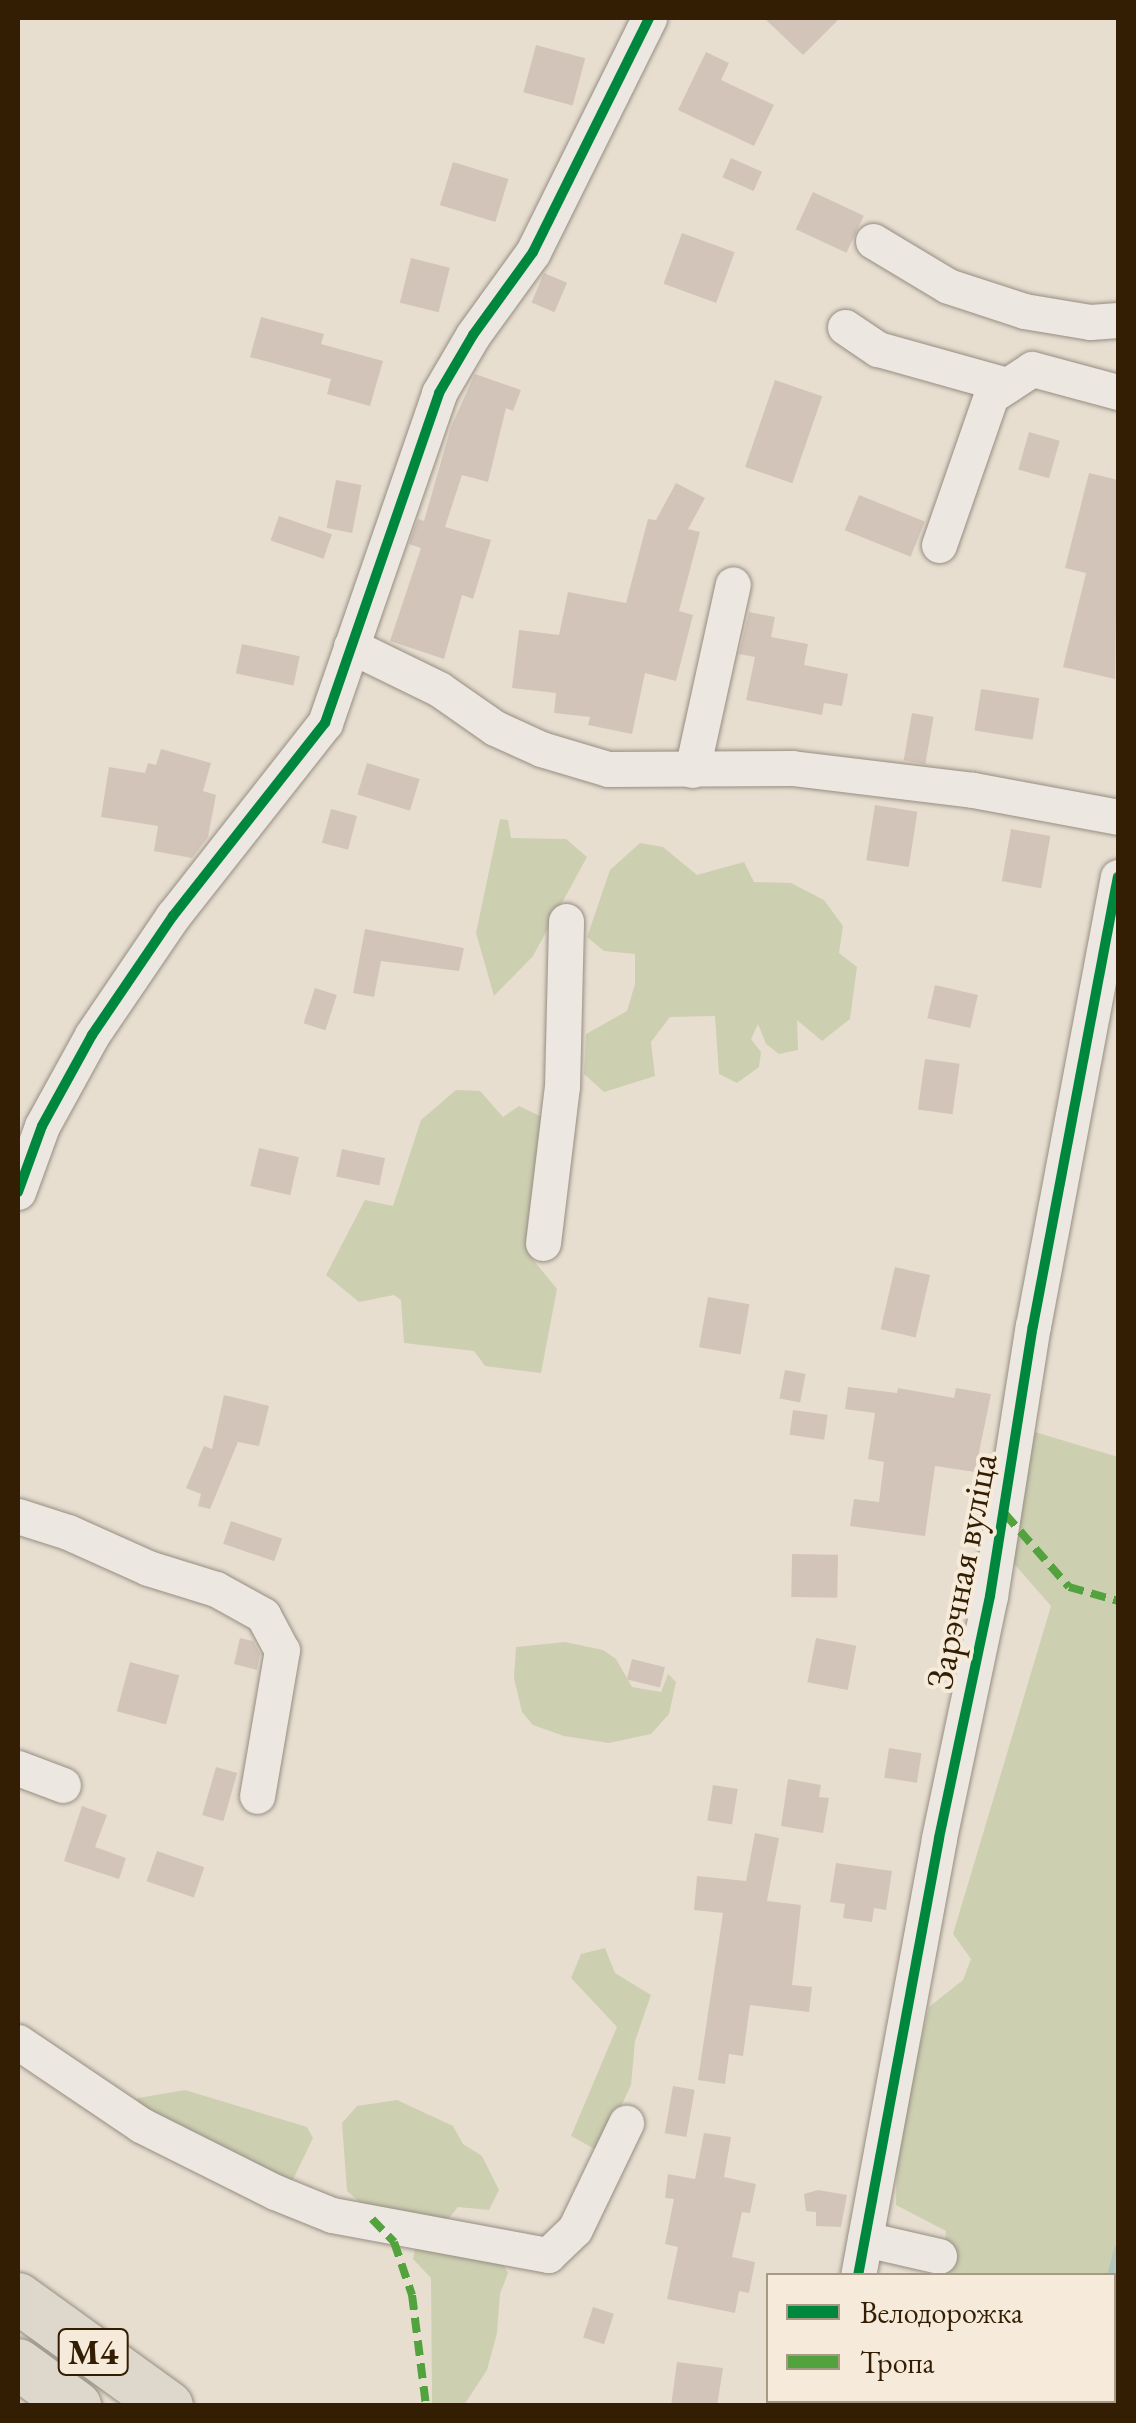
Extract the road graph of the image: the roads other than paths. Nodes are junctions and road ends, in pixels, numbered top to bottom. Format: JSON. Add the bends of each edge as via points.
{"nodes":[{"id":1,"x":648,"y":18,"type":"edge"},
{"id":2,"x":873,"y":241,"type":"dead end"},
{"id":3,"x":1079,"y":320,"type":"junction"},
{"id":4,"x":1118,"y":320,"type":"edge"},
{"id":5,"x":846,"y":327,"type":"dead end"},
{"id":6,"x":1020,"y":377,"type":"junction"},
{"id":7,"x":1118,"y":392,"type":"edge"},
{"id":8,"x":939,"y":545,"type":"dead end"},
{"id":9,"x":733,"y":584,"type":"dead end"},
{"id":10,"x":350,"y":646,"type":"junction"},
{"id":11,"x":692,"y":770,"type":"junction"},
{"id":12,"x":1118,"y":817,"type":"edge"},
{"id":13,"x":1118,"y":877,"type":"edge"},
{"id":14,"x":566,"y":921,"type":"dead end"},
{"id":15,"x":18,"y":1192,"type":"edge"},
{"id":16,"x":543,"y":1243,"type":"dead end"},
{"id":17,"x":18,"y":1516,"type":"edge"},
{"id":18,"x":18,"y":1768,"type":"edge"},
{"id":19,"x":64,"y":1785,"type":"dead end"},
{"id":20,"x":257,"y":1796,"type":"dead end"},
{"id":21,"x":18,"y":2042,"type":"edge"},
{"id":22,"x":626,"y":2123,"type":"dead end"},
{"id":23,"x":864,"y":2239,"type":"junction"},
{"id":24,"x":939,"y":2256,"type":"dead end"},
{"id":25,"x":858,"y":2273,"type":"edge"},
{"id":26,"x":18,"y":2298,"type":"edge"},
{"id":27,"x":18,"y":2364,"type":"edge"},
{"id":28,"x":76,"y":2406,"type":"edge"},
{"id":29,"x":168,"y":2406,"type":"edge"}],
"edges":[{"from":1,"to":10,"type":"street","via":[[533,252],[439,393]]},
{"from":2,"to":3,"type":"street","via":[[948,286],[1024,311]]},
{"from":3,"to":4,"type":"street"},
{"from":3,"to":6,"type":"street"},
{"from":5,"to":6,"type":"street","via":[[878,349]]},
{"from":6,"to":7,"type":"street"},
{"from":6,"to":8,"type":"street","via":[[990,396]]},
{"from":9,"to":11,"type":"street"},
{"from":10,"to":11,"type":"street","via":[[541,749],[608,769]]},
{"from":10,"to":15,"type":"street","via":[[325,723],[173,916],[92,1035],[42,1126]]},
{"from":11,"to":12,"type":"street","via":[[792,768],[973,790]]},
{"from":13,"to":23,"type":"street","name":"Зарэчная вуліца","via":[[990,1596]]},
{"from":14,"to":16,"type":"street","via":[[562,1087]]},
{"from":17,"to":20,"type":"street","via":[[216,1588],[263,1615],[282,1650]]},
{"from":18,"to":19,"type":"street"},
{"from":21,"to":22,"type":"street","via":[[141,2125],[275,2192],[332,2214],[548,2255],[575,2228]]},
{"from":23,"to":24,"type":"street"},
{"from":23,"to":25,"type":"street","name":"Зарэчная вуліца"},
{"from":26,"to":29,"type":"highway","number":"М4"},
{"from":27,"to":28,"type":"highway","number":"М4"}]}
